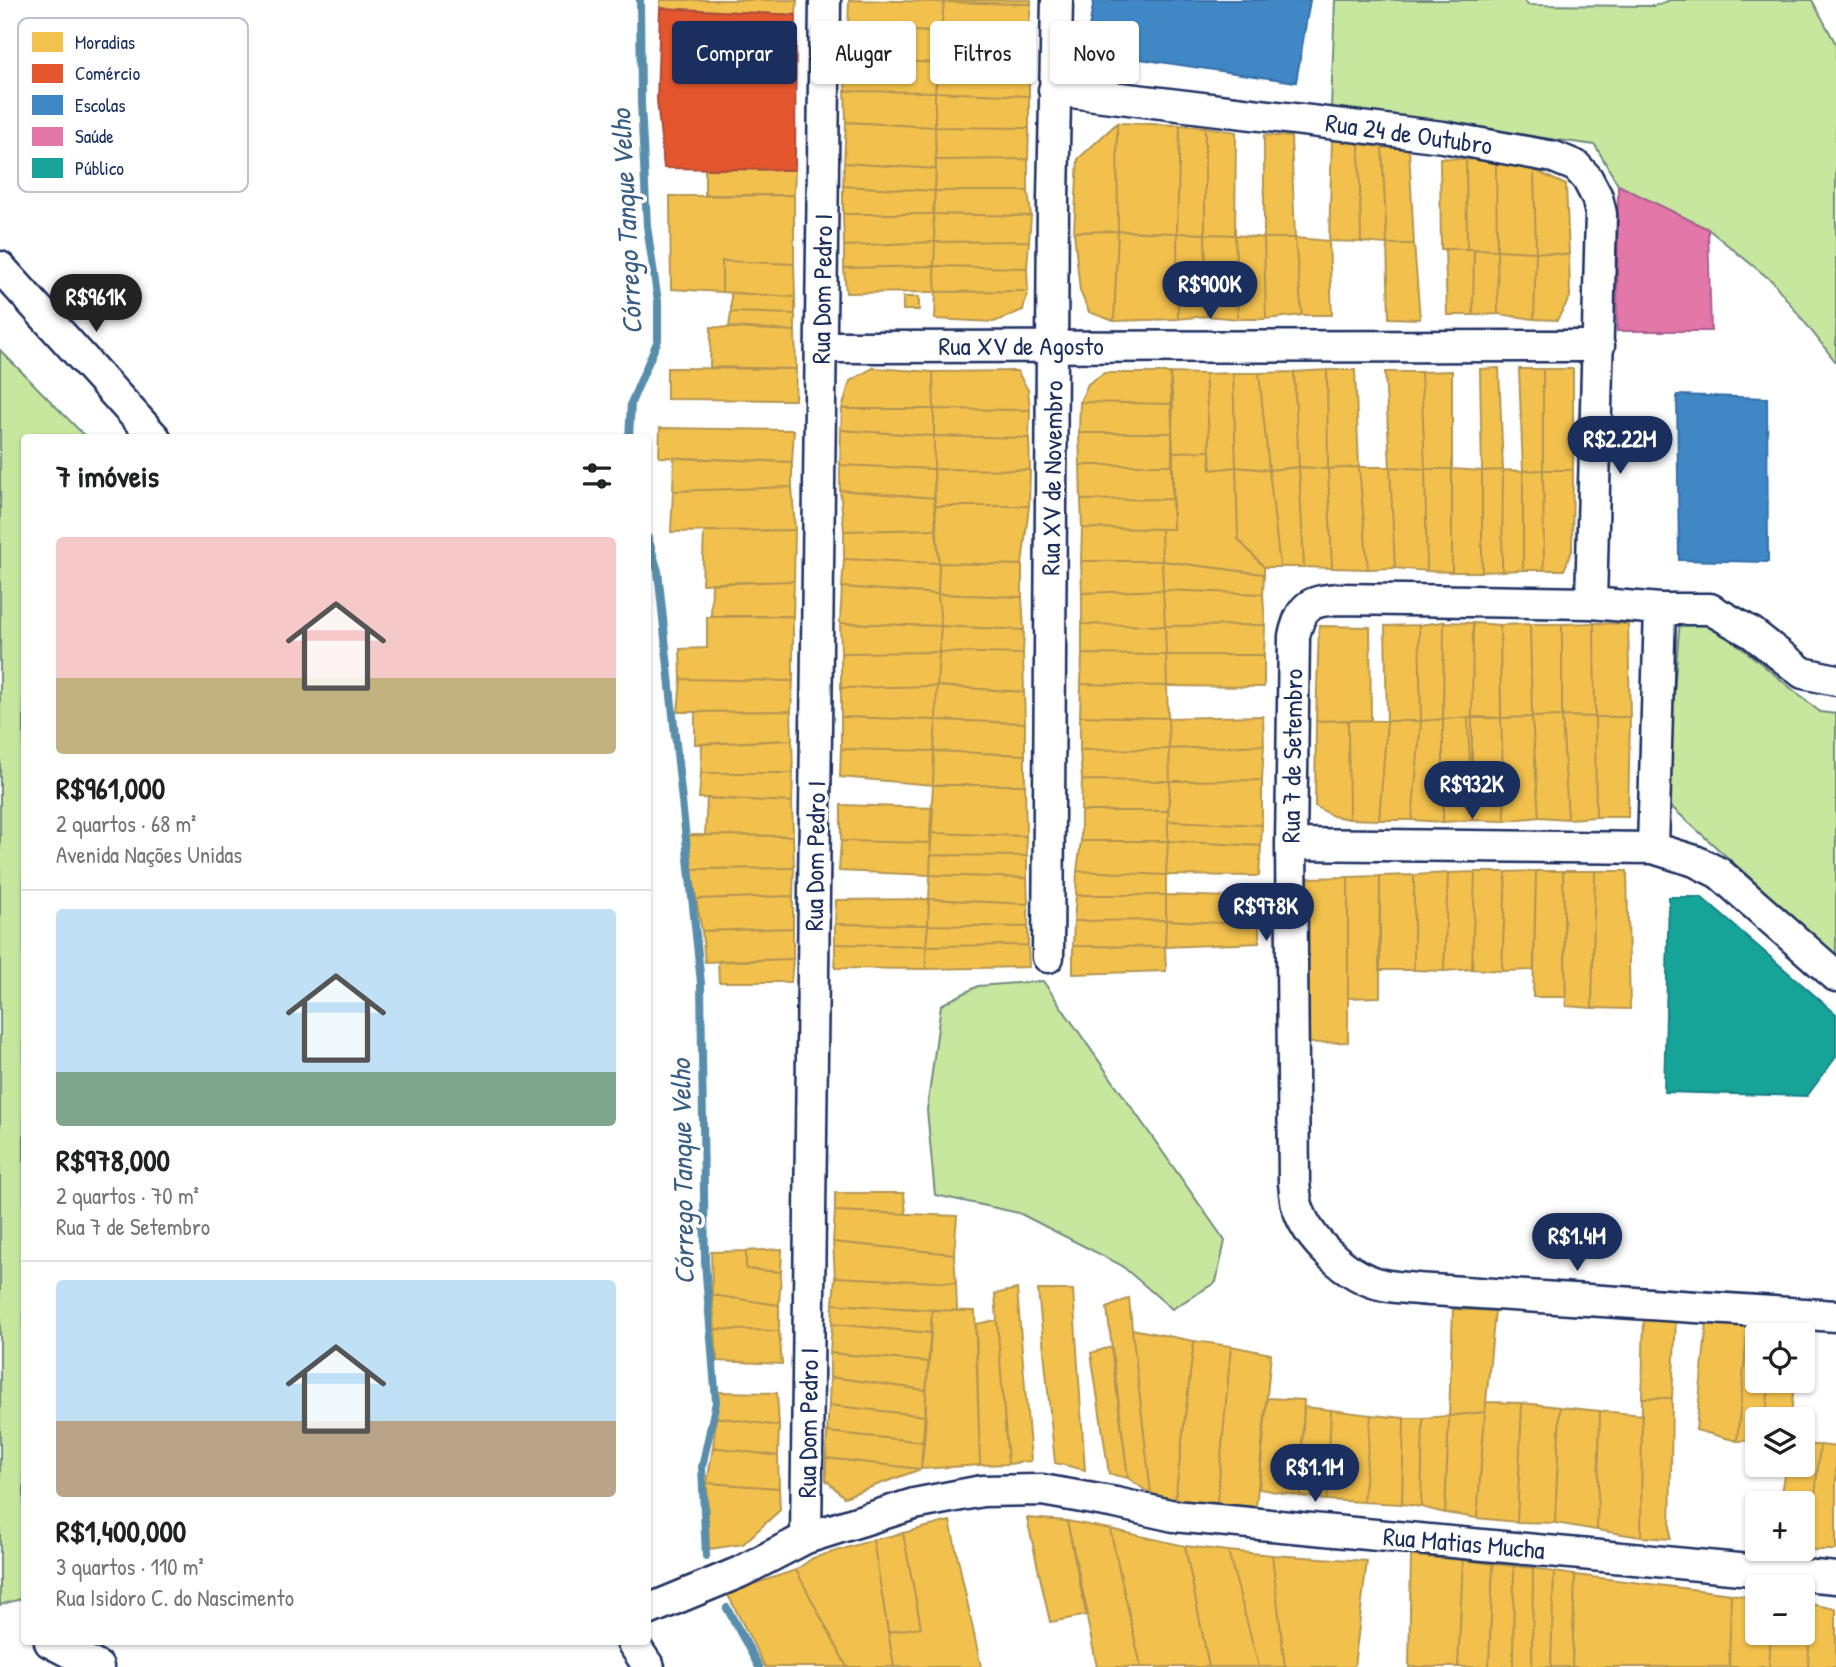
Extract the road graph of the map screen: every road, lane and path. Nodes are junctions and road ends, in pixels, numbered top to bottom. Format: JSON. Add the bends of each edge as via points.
{"nodes":[{"id":1,"x":825,"y":0,"type":"edge"},
{"id":2,"x":1056,"y":0,"type":"edge"},
{"id":3,"x":1054,"y":90,"type":"junction"},
{"id":4,"x":0,"y":267,"type":"edge"},
{"id":5,"x":822,"y":346,"type":"junction"},
{"id":6,"x":1053,"y":346,"type":"junction"},
{"id":7,"x":1599,"y":346,"type":"junction"},
{"id":8,"x":151,"y":434,"type":"edge"},
{"id":9,"x":1591,"y":603,"type":"junction"},
{"id":10,"x":1660,"y":609,"type":"junction"},
{"id":11,"x":1836,"y":680,"type":"edge"},
{"id":12,"x":1290,"y":844,"type":"junction"},
{"id":13,"x":1653,"y":848,"type":"junction"},
{"id":14,"x":1048,"y":957,"type":"dead end"},
{"id":15,"x":1836,"y":976,"type":"edge"},
{"id":16,"x":1836,"y":1316,"type":"edge"},
{"id":17,"x":806,"y":1538,"type":"junction"},
{"id":18,"x":1836,"y":1578,"type":"edge"},
{"id":19,"x":651,"y":1609,"type":"edge"},
{"id":20,"x":56,"y":1645,"type":"edge"},
{"id":21,"x":634,"y":1645,"type":"edge"},
{"id":22,"x":98,"y":1667,"type":"edge"},
{"id":23,"x":649,"y":1667,"type":"edge"}],
"edges":[{"from":1,"to":5,"type":"street","name":"Rua Dom Pedro I"},
{"from":2,"to":3,"type":"street","name":"Rua XV de Novembro"},
{"from":3,"to":6,"type":"street","name":"Rua XV de Novembro"},
{"from":3,"to":7,"type":"street","name":"Rua 24 de Outubro","via":[[1443,137],[1554,157],[1576,166],[1597,197],[1601,214]]},
{"from":4,"to":8,"type":"street"},
{"from":5,"to":6,"type":"street","name":"Rua XV de Agosto"},
{"from":5,"to":17,"type":"street","name":"Rua Dom Pedro I"},
{"from":6,"to":7,"type":"street","name":"Rua XV de Agosto"},
{"from":6,"to":14,"type":"street","name":"Rua XV de Novembro"},
{"from":7,"to":9,"type":"street"},
{"from":9,"to":10,"type":"street"},
{"from":9,"to":12,"type":"street","name":"Rua 7 de Setembro","via":[[1340,599],[1309,604],[1300,614],[1294,636]]},
{"from":10,"to":11,"type":"street","via":[[1710,609],[1752,633],[1803,673]]},
{"from":10,"to":13,"type":"street"},
{"from":12,"to":13,"type":"street"},
{"from":12,"to":16,"type":"street","name":"Rua 7 de Setembro","via":[[1294,1183],[1297,1206],[1312,1234],[1336,1261],[1381,1285]]},
{"from":13,"to":15,"type":"street","via":[[1719,873]]},
{"from":17,"to":18,"type":"street","name":"Rua Matias Mucha","via":[[914,1504],[982,1491],[1042,1490],[1174,1516]]},
{"from":17,"to":19,"type":"street","via":[[740,1572]]},
{"from":20,"to":22,"type":"street"},
{"from":21,"to":23,"type":"street"}]}
